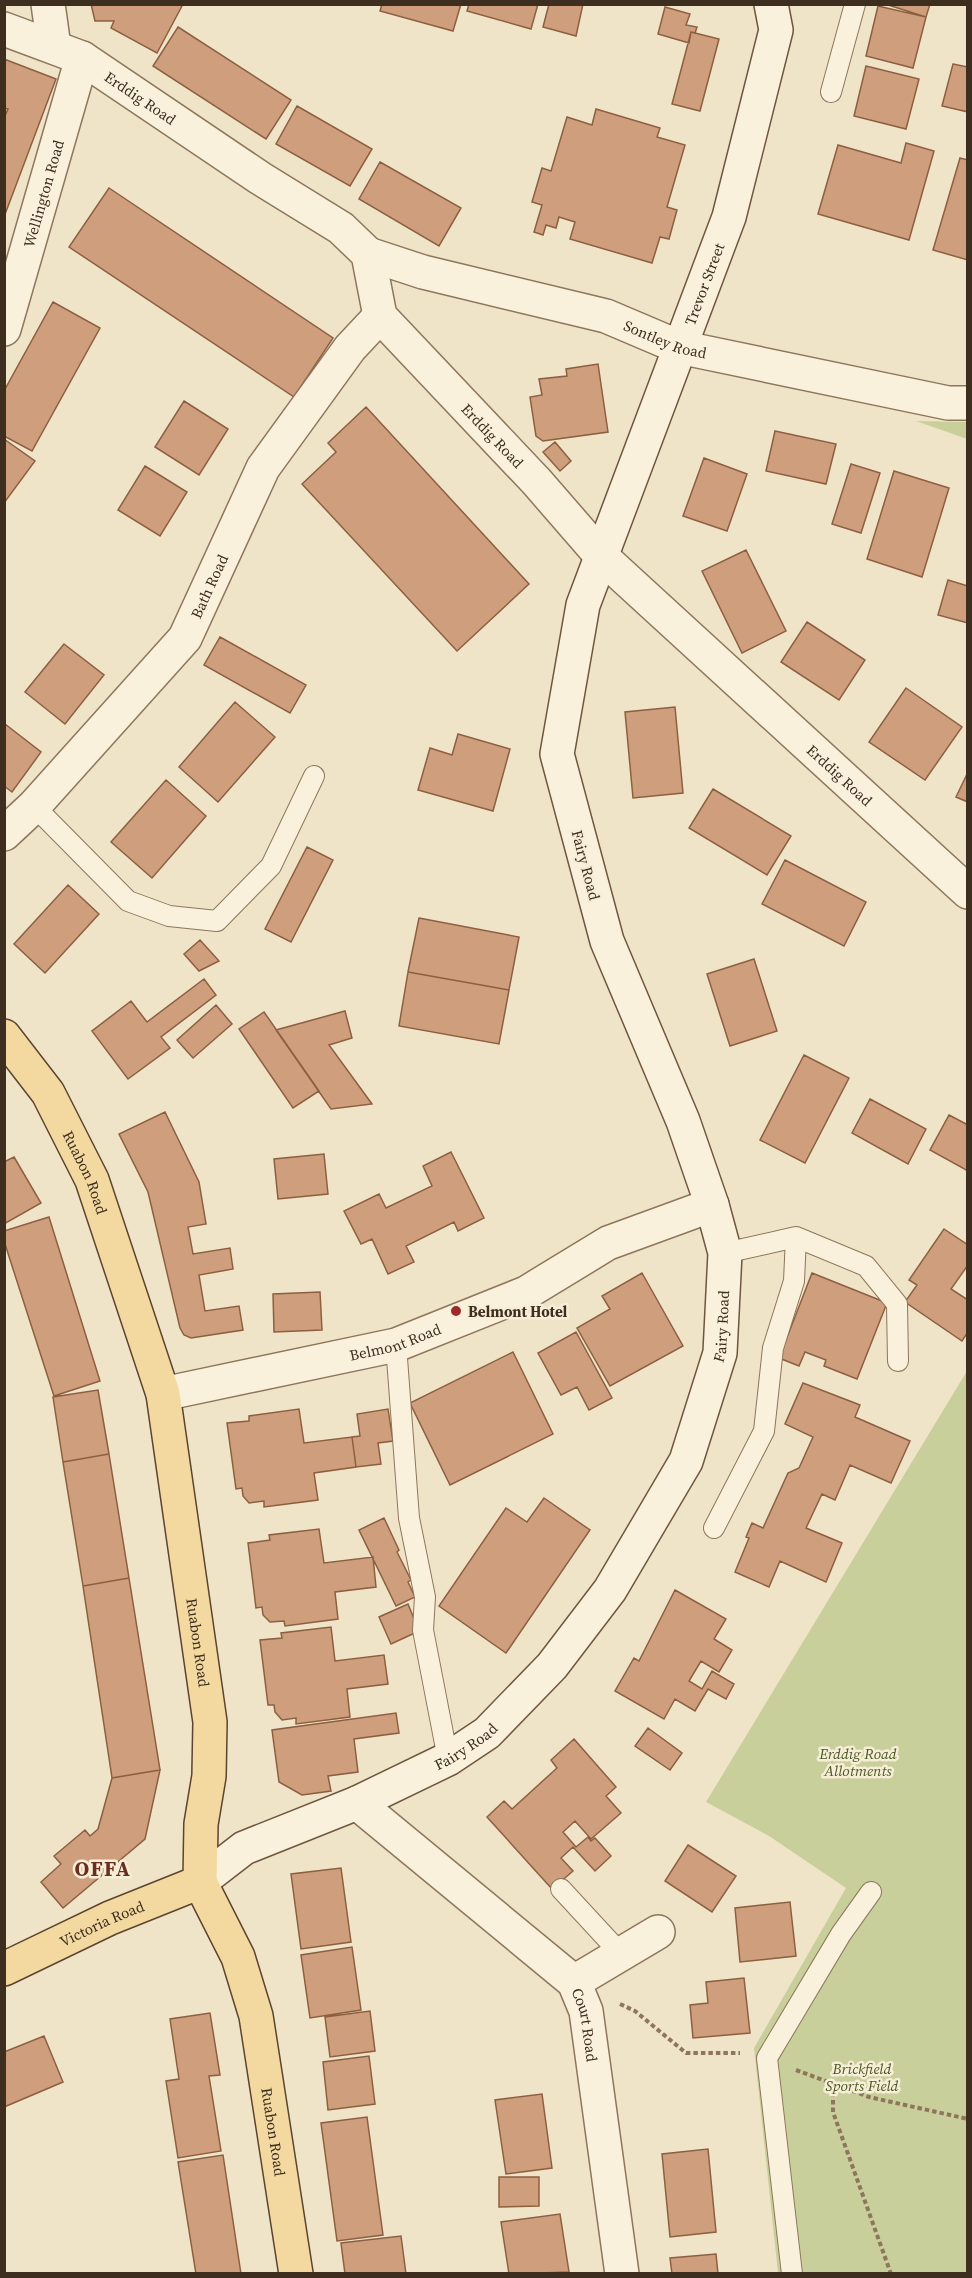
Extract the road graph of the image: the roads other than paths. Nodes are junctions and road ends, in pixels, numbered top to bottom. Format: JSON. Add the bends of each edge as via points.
{"nodes":[{"id":1,"x":48,"y":4,"type":"edge"},
{"id":2,"x":771,"y":4,"type":"edge"},
{"id":3,"x":855,"y":4,"type":"edge"},
{"id":4,"x":4,"y":29,"type":"edge"},
{"id":5,"x":68,"y":53,"type":"junction"},
{"id":6,"x":831,"y":92,"type":"dead end"},
{"id":7,"x":368,"y":254,"type":"junction"},
{"id":8,"x":380,"y":316,"type":"junction"},
{"id":9,"x":4,"y":329,"type":"edge"},
{"id":10,"x":679,"y":347,"type":"junction"},
{"id":11,"x":968,"y":403,"type":"edge"},
{"id":12,"x":602,"y":557,"type":"junction"},
{"id":13,"x":314,"y":776,"type":"dead end"},
{"id":14,"x":34,"y":806,"type":"junction"},
{"id":15,"x":4,"y":834,"type":"edge"},
{"id":16,"x":968,"y":891,"type":"edge"},
{"id":17,"x":4,"y":1036,"type":"edge"},
{"id":18,"x":712,"y":1205,"type":"junction"},
{"id":19,"x":796,"y":1237,"type":"junction"},
{"id":20,"x":725,"y":1253,"type":"junction"},
{"id":21,"x":396,"y":1345,"type":"junction"},
{"id":22,"x":898,"y":1361,"type":"dead end"},
{"id":23,"x":163,"y":1394,"type":"junction"},
{"id":24,"x":714,"y":1528,"type":"dead end"},
{"id":25,"x":448,"y":1759,"type":"junction"},
{"id":26,"x":357,"y":1803,"type":"junction"},
{"id":27,"x":200,"y":1882,"type":"junction"},
{"id":28,"x":561,"y":1889,"type":"dead end"},
{"id":29,"x":871,"y":1892,"type":"dead end"},
{"id":30,"x":657,"y":1932,"type":"dead end"},
{"id":31,"x":621,"y":1954,"type":"junction"},
{"id":32,"x":4,"y":1969,"type":"edge"},
{"id":33,"x":573,"y":1982,"type":"junction"},
{"id":34,"x":296,"y":2274,"type":"edge"},
{"id":35,"x":622,"y":2274,"type":"edge"},
{"id":36,"x":792,"y":2274,"type":"edge"}],
"edges":[{"from":1,"to":5,"type":"street"},
{"from":2,"to":10,"type":"street","name":"Trevor Street","via":[[776,30],[729,217]]},
{"from":3,"to":6,"type":"lane"},
{"from":4,"to":5,"type":"street","name":"Erddig Road"},
{"from":5,"to":7,"type":"street","name":"Erddig Road","via":[[341,228]]},
{"from":5,"to":9,"type":"street","name":"Wellington Road"},
{"from":7,"to":8,"type":"street"},
{"from":7,"to":10,"type":"street","name":"Sontley Road","via":[[423,272],[606,316]]},
{"from":8,"to":12,"type":"street","name":"Erddig Road","via":[[537,482]]},
{"from":8,"to":14,"type":"street","name":"Bath Road","via":[[351,348],[263,468],[184,638]]},
{"from":10,"to":11,"type":"street","name":"Sontley Road","via":[[948,403]]},
{"from":10,"to":12,"type":"street","name":"Trevor Street"},
{"from":12,"to":16,"type":"street","name":"Erddig Road"},
{"from":12,"to":18,"type":"street","name":"Fairy Road","via":[[583,605],[557,754],[607,941],[683,1121]]},
{"from":13,"to":14,"type":"lane","via":[[271,866],[217,921],[169,916],[128,901]]},
{"from":14,"to":15,"type":"street","name":"Bath Road"},
{"from":17,"to":23,"type":"main road","name":"Ruabon Road","via":[[48,1093],[92,1180]]},
{"from":18,"to":20,"type":"street","name":"Fairy Road"},
{"from":18,"to":21,"type":"street","name":"Belmont Road","via":[[608,1243],[526,1293]]},
{"from":19,"to":20,"type":"lane"},
{"from":19,"to":22,"type":"lane","via":[[866,1266],[897,1304]]},
{"from":19,"to":24,"type":"lane","via":[[794,1281],[773,1348],[764,1431]]},
{"from":20,"to":25,"type":"street","name":"Fairy Road","via":[[720,1353],[686,1461],[610,1590],[552,1666],[487,1733]]},
{"from":21,"to":23,"type":"street","name":"Belmont Road"},
{"from":21,"to":25,"type":"lane","via":[[409,1518],[425,1597],[423,1630]]},
{"from":23,"to":27,"type":"main road","name":"Ruabon Road","via":[[210,1722]]},
{"from":25,"to":26,"type":"street","name":"Fairy Road"},
{"from":26,"to":27,"type":"street","name":"Fairy Road","via":[[244,1848]]},
{"from":26,"to":33,"type":"street","name":"Court Road"},
{"from":27,"to":32,"type":"main road","name":"Victoria Road","via":[[110,1918]]},
{"from":27,"to":34,"type":"main road","name":"Ruabon Road","via":[[238,1957],[256,2016]]},
{"from":28,"to":31,"type":"lane"},
{"from":29,"to":36,"type":"lane","via":[[841,1934],[767,2058]]},
{"from":30,"to":31,"type":"street"},
{"from":31,"to":33,"type":"street"},
{"from":33,"to":35,"type":"street","name":"Court Road","via":[[586,2011]]}]}
